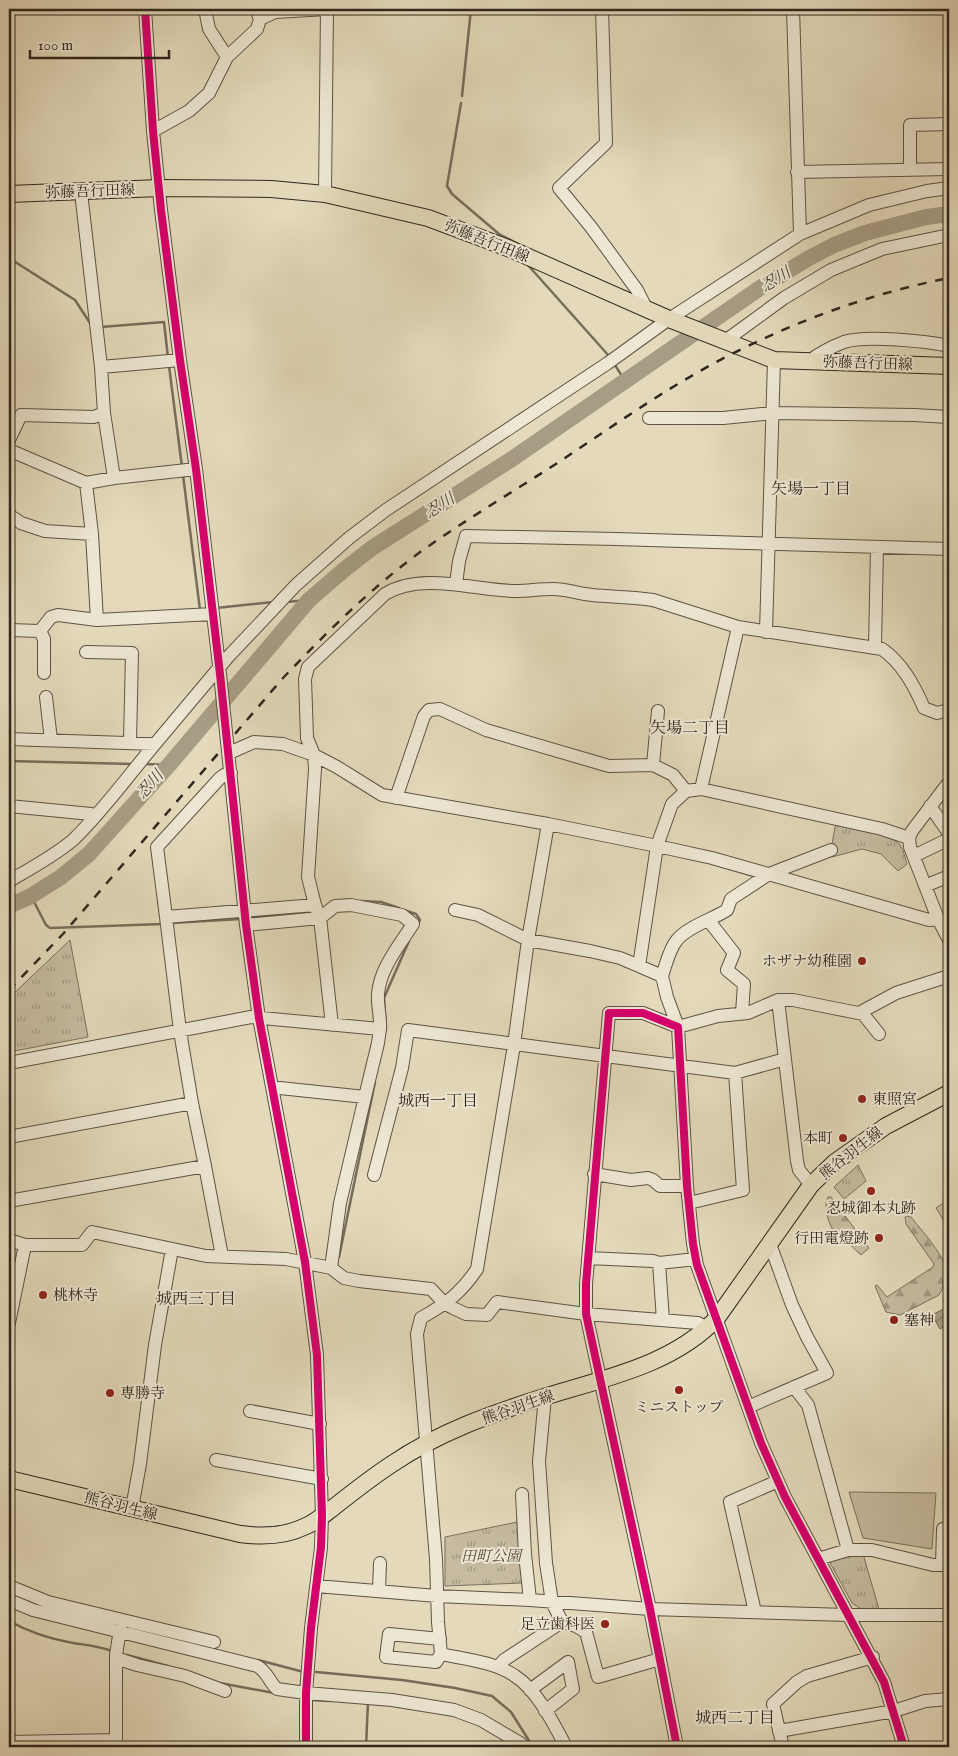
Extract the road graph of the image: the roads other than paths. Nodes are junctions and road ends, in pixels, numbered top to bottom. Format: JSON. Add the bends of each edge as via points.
{"nodes":[{"id":1,"x":145,"y":9,"type":"edge"},
{"id":2,"x":205,"y":9,"type":"edge"},
{"id":3,"x":327,"y":9,"type":"edge"},
{"id":4,"x":602,"y":9,"type":"edge"},
{"id":5,"x":793,"y":9,"type":"edge"},
{"id":6,"x":258,"y":14,"type":"edge"},
{"id":7,"x":227,"y":57,"type":"junction"},
{"id":8,"x":949,"y":124,"type":"edge"},
{"id":9,"x":153,"y":131,"type":"junction"},
{"id":10,"x":949,"y":169,"type":"edge"},
{"id":11,"x":910,"y":170,"type":"junction"},
{"id":12,"x":797,"y":172,"type":"junction"},
{"id":13,"x":160,"y":188,"type":"junction"},
{"id":14,"x":949,"y":188,"type":"edge"},
{"id":15,"x":81,"y":192,"type":"junction"},
{"id":16,"x":9,"y":194,"type":"edge"},
{"id":17,"x":325,"y":194,"type":"junction"},
{"id":18,"x":800,"y":234,"type":"junction"},
{"id":19,"x":949,"y":235,"type":"edge"},
{"id":20,"x":646,"y":308,"type":"junction"},
{"id":21,"x":672,"y":320,"type":"junction"},
{"id":22,"x":722,"y":340,"type":"junction"},
{"id":23,"x":949,"y":346,"type":"edge"},
{"id":24,"x":180,"y":360,"type":"junction"},
{"id":25,"x":774,"y":360,"type":"junction"},
{"id":26,"x":809,"y":361,"type":"junction"},
{"id":27,"x":949,"y":366,"type":"edge"},
{"id":28,"x":101,"y":368,"type":"junction"},
{"id":29,"x":773,"y":413,"type":"junction"},
{"id":30,"x":104,"y":414,"type":"junction"},
{"id":31,"x":949,"y":417,"type":"edge"},
{"id":32,"x":649,"y":418,"type":"dead end"},
{"id":33,"x":9,"y":440,"type":"edge"},
{"id":34,"x":9,"y":450,"type":"edge"},
{"id":35,"x":196,"y":469,"type":"junction"},
{"id":36,"x":114,"y":478,"type":"junction"},
{"id":37,"x":86,"y":484,"type":"junction"},
{"id":38,"x":9,"y":515,"type":"edge"},
{"id":39,"x":92,"y":534,"type":"junction"},
{"id":40,"x":768,"y":544,"type":"junction"},
{"id":41,"x":877,"y":547,"type":"junction"},
{"id":42,"x":949,"y":549,"type":"edge"},
{"id":43,"x":456,"y":584,"type":"junction"},
{"id":44,"x":213,"y":614,"type":"junction"},
{"id":45,"x":97,"y":620,"type":"junction"},
{"id":46,"x":738,"y":627,"type":"junction"},
{"id":47,"x":9,"y":630,"type":"edge"},
{"id":48,"x":40,"y":631,"type":"junction"},
{"id":49,"x":766,"y":632,"type":"junction"},
{"id":50,"x":875,"y":647,"type":"junction"},
{"id":51,"x":86,"y":652,"type":"dead end"},
{"id":52,"x":219,"y":671,"type":"junction"},
{"id":53,"x":44,"y":673,"type":"dead end"},
{"id":54,"x":46,"y":698,"type":"dead end"},
{"id":55,"x":949,"y":710,"type":"edge"},
{"id":56,"x":658,"y":711,"type":"dead end"},
{"id":57,"x":9,"y":739,"type":"edge"},
{"id":58,"x":51,"y":740,"type":"junction"},
{"id":59,"x":130,"y":742,"type":"junction"},
{"id":60,"x":155,"y":744,"type":"junction"},
{"id":61,"x":229,"y":753,"type":"junction"},
{"id":62,"x":314,"y":755,"type":"junction"},
{"id":63,"x":653,"y":765,"type":"junction"},
{"id":64,"x":231,"y":774,"type":"junction"},
{"id":65,"x":949,"y":782,"type":"edge"},
{"id":66,"x":701,"y":789,"type":"junction"},
{"id":67,"x":686,"y":791,"type":"junction"},
{"id":68,"x":396,"y":798,"type":"junction"},
{"id":69,"x":9,"y":806,"type":"edge"},
{"id":70,"x":930,"y":806,"type":"junction"},
{"id":71,"x":95,"y":816,"type":"junction"},
{"id":72,"x":548,"y":824,"type":"junction"},
{"id":73,"x":909,"y":838,"type":"junction"},
{"id":74,"x":949,"y":838,"type":"edge"},
{"id":75,"x":657,"y":846,"type":"junction"},
{"id":76,"x":831,"y":850,"type":"dead end"},
{"id":77,"x":914,"y":856,"type":"junction"},
{"id":78,"x":769,"y":874,"type":"junction"},
{"id":79,"x":949,"y":876,"type":"edge"},
{"id":80,"x":9,"y":881,"type":"edge"},
{"id":81,"x":925,"y":886,"type":"junction"},
{"id":82,"x":315,"y":905,"type":"junction"},
{"id":83,"x":244,"y":910,"type":"junction"},
{"id":84,"x":455,"y":910,"type":"dead end"},
{"id":85,"x":166,"y":916,"type":"junction"},
{"id":86,"x":320,"y":918,"type":"junction"},
{"id":87,"x":938,"y":919,"type":"junction"},
{"id":88,"x":709,"y":921,"type":"junction"},
{"id":89,"x":246,"y":925,"type":"junction"},
{"id":90,"x":528,"y":940,"type":"junction"},
{"id":91,"x":949,"y":940,"type":"edge"},
{"id":92,"x":639,"y":966,"type":"junction"},
{"id":93,"x":662,"y":976,"type":"junction"},
{"id":94,"x":949,"y":976,"type":"edge"},
{"id":95,"x":778,"y":1000,"type":"junction"},
{"id":96,"x":742,"y":1013,"type":"junction"},
{"id":97,"x":859,"y":1013,"type":"junction"},
{"id":98,"x":260,"y":1018,"type":"junction"},
{"id":99,"x":332,"y":1025,"type":"junction"},
{"id":100,"x":678,"y":1026,"type":"junction"},
{"id":101,"x":380,"y":1030,"type":"junction"},
{"id":102,"x":180,"y":1031,"type":"junction"},
{"id":103,"x":879,"y":1034,"type":"dead end"},
{"id":104,"x":514,"y":1045,"type":"junction"},
{"id":105,"x":605,"y":1056,"type":"junction"},
{"id":106,"x":785,"y":1059,"type":"junction"},
{"id":107,"x":9,"y":1063,"type":"edge"},
{"id":108,"x":680,"y":1065,"type":"junction"},
{"id":109,"x":735,"y":1073,"type":"junction"},
{"id":110,"x":273,"y":1089,"type":"junction"},
{"id":111,"x":949,"y":1093,"type":"edge"},
{"id":112,"x":364,"y":1097,"type":"junction"},
{"id":113,"x":192,"y":1103,"type":"junction"},
{"id":114,"x":9,"y":1137,"type":"edge"},
{"id":115,"x":205,"y":1166,"type":"junction"},
{"id":116,"x":594,"y":1174,"type":"junction"},
{"id":117,"x":374,"y":1175,"type":"dead end"},
{"id":118,"x":811,"y":1185,"type":"junction"},
{"id":119,"x":687,"y":1186,"type":"junction"},
{"id":120,"x":9,"y":1201,"type":"edge"},
{"id":121,"x":689,"y":1203,"type":"junction"},
{"id":122,"x":9,"y":1240,"type":"edge"},
{"id":123,"x":770,"y":1244,"type":"junction"},
{"id":124,"x":25,"y":1245,"type":"junction"},
{"id":125,"x":172,"y":1253,"type":"junction"},
{"id":126,"x":222,"y":1256,"type":"junction"},
{"id":127,"x":588,"y":1258,"type":"junction"},
{"id":128,"x":696,"y":1259,"type":"junction"},
{"id":129,"x":305,"y":1262,"type":"junction"},
{"id":130,"x":659,"y":1263,"type":"junction"},
{"id":131,"x":331,"y":1268,"type":"junction"},
{"id":132,"x":445,"y":1304,"type":"junction"},
{"id":133,"x":586,"y":1314,"type":"junction"},
{"id":134,"x":662,"y":1320,"type":"junction"},
{"id":135,"x":9,"y":1323,"type":"edge"},
{"id":136,"x":713,"y":1323,"type":"junction"},
{"id":137,"x":602,"y":1380,"type":"junction"},
{"id":138,"x":794,"y":1386,"type":"junction"},
{"id":139,"x":546,"y":1397,"type":"junction"},
{"id":140,"x":748,"y":1407,"type":"junction"},
{"id":141,"x":250,"y":1411,"type":"dead end"},
{"id":142,"x":320,"y":1424,"type":"junction"},
{"id":143,"x":426,"y":1442,"type":"junction"},
{"id":144,"x":216,"y":1460,"type":"dead end"},
{"id":145,"x":9,"y":1479,"type":"edge"},
{"id":146,"x":322,"y":1479,"type":"junction"},
{"id":147,"x":778,"y":1481,"type":"junction"},
{"id":148,"x":522,"y":1494,"type":"dead end"},
{"id":149,"x":132,"y":1508,"type":"junction"},
{"id":150,"x":322,"y":1516,"type":"junction"},
{"id":151,"x":949,"y":1528,"type":"edge"},
{"id":152,"x":848,"y":1550,"type":"junction"},
{"id":153,"x":818,"y":1559,"type":"junction"},
{"id":154,"x":380,"y":1563,"type":"dead end"},
{"id":155,"x":9,"y":1586,"type":"edge"},
{"id":156,"x":316,"y":1586,"type":"junction"},
{"id":157,"x":379,"y":1591,"type":"junction"},
{"id":158,"x":437,"y":1596,"type":"junction"},
{"id":159,"x":9,"y":1600,"type":"edge"},
{"id":160,"x":530,"y":1600,"type":"junction"},
{"id":161,"x":552,"y":1602,"type":"junction"},
{"id":162,"x":650,"y":1608,"type":"junction"},
{"id":163,"x":755,"y":1612,"type":"junction"},
{"id":164,"x":848,"y":1615,"type":"junction"},
{"id":165,"x":949,"y":1615,"type":"edge"},
{"id":166,"x":562,"y":1622,"type":"junction"},
{"id":167,"x":121,"y":1625,"type":"junction"},
{"id":168,"x":440,"y":1639,"type":"junction"},
{"id":169,"x":214,"y":1642,"type":"dead end"},
{"id":170,"x":116,"y":1654,"type":"junction"},
{"id":171,"x":441,"y":1654,"type":"junction"},
{"id":172,"x":872,"y":1657,"type":"junction"},
{"id":173,"x":660,"y":1659,"type":"junction"},
{"id":174,"x":498,"y":1667,"type":"junction"},
{"id":175,"x":530,"y":1690,"type":"junction"},
{"id":176,"x":225,"y":1691,"type":"dead end"},
{"id":177,"x":306,"y":1697,"type":"junction"},
{"id":178,"x":949,"y":1699,"type":"edge"},
{"id":179,"x":546,"y":1711,"type":"junction"},
{"id":180,"x":894,"y":1711,"type":"junction"},
{"id":181,"x":779,"y":1731,"type":"junction"},
{"id":182,"x":9,"y":1742,"type":"edge"},
{"id":183,"x":40,"y":1744,"type":"edge"},
{"id":184,"x":116,"y":1744,"type":"edge"},
{"id":185,"x":306,"y":1747,"type":"edge"},
{"id":186,"x":524,"y":1747,"type":"edge"},
{"id":187,"x":566,"y":1747,"type":"edge"},
{"id":188,"x":678,"y":1747,"type":"edge"},
{"id":189,"x":783,"y":1747,"type":"edge"},
{"id":190,"x":904,"y":1747,"type":"edge"}],
"edges":[{"from":1,"to":9,"type":"street"},
{"from":2,"to":7,"type":"street","via":[[209,29]]},
{"from":3,"to":6,"type":"street"},
{"from":3,"to":17,"type":"street"},
{"from":4,"to":20,"type":"street","via":[[606,143],[559,188],[638,290]]},
{"from":5,"to":12,"type":"street"},
{"from":6,"to":7,"type":"street","via":[[257,29]]},
{"from":7,"to":9,"type":"street","via":[[209,93],[189,111]]},
{"from":8,"to":11,"type":"street","via":[[910,125]]},
{"from":9,"to":13,"type":"street"},
{"from":10,"to":11,"type":"street"},
{"from":11,"to":12,"type":"street"},
{"from":12,"to":18,"type":"street"},
{"from":13,"to":15,"type":"main road","name":"弥藤吾行田線"},
{"from":13,"to":17,"type":"main road","name":"弥藤吾行田線","via":[[271,189]]},
{"from":13,"to":24,"type":"street"},
{"from":14,"to":18,"type":"street","via":[[927,190],[869,205]]},
{"from":15,"to":16,"type":"main road","name":"弥藤吾行田線"},
{"from":15,"to":28,"type":"street"},
{"from":17,"to":20,"type":"main road","name":"弥藤吾行田線","via":[[428,218],[508,248]]},
{"from":18,"to":21,"type":"street"},
{"from":19,"to":22,"type":"street","via":[[882,249],[831,270]]},
{"from":20,"to":21,"type":"main road","name":"弥藤吾行田線"},
{"from":21,"to":22,"type":"main road","name":"弥藤吾行田線"},
{"from":21,"to":52,"type":"street","via":[[386,510],[296,586]]},
{"from":22,"to":25,"type":"main road","name":"弥藤吾行田線"},
{"from":23,"to":26,"type":"street","via":[[857,340],[845,342]]},
{"from":24,"to":28,"type":"street"},
{"from":24,"to":35,"type":"street"},
{"from":25,"to":26,"type":"main road","name":"弥藤吾行田線"},
{"from":25,"to":29,"type":"street"},
{"from":26,"to":27,"type":"main road","name":"弥藤吾行田線"},
{"from":28,"to":30,"type":"street"},
{"from":29,"to":31,"type":"street"},
{"from":29,"to":32,"type":"street","via":[[723,418]]},
{"from":29,"to":40,"type":"street"},
{"from":30,"to":33,"type":"street","via":[[94,417],[21,415]]},
{"from":30,"to":36,"type":"street"},
{"from":34,"to":37,"type":"street"},
{"from":35,"to":36,"type":"street"},
{"from":35,"to":44,"type":"street"},
{"from":36,"to":37,"type":"street"},
{"from":37,"to":39,"type":"street"},
{"from":38,"to":39,"type":"street","via":[[20,523],[46,531]]},
{"from":39,"to":45,"type":"street"},
{"from":40,"to":41,"type":"street"},
{"from":40,"to":43,"type":"street","via":[[466,536]]},
{"from":40,"to":49,"type":"street"},
{"from":41,"to":42,"type":"street"},
{"from":41,"to":50,"type":"street"},
{"from":43,"to":46,"type":"street","via":[[516,591],[552,588],[591,595],[641,598]]},
{"from":43,"to":62,"type":"street","via":[[428,583],[395,588],[308,667],[305,679],[307,738]]},
{"from":44,"to":45,"type":"street"},
{"from":44,"to":52,"type":"street"},
{"from":45,"to":48,"type":"street","via":[[58,615],[51,617]]},
{"from":46,"to":49,"type":"street"},
{"from":46,"to":66,"type":"street"},
{"from":47,"to":48,"type":"street"},
{"from":48,"to":53,"type":"street","via":[[44,639]]},
{"from":49,"to":50,"type":"street"},
{"from":50,"to":55,"type":"street","via":[[892,656],[915,688],[924,708],[937,713]]},
{"from":51,"to":59,"type":"street","via":[[132,653]]},
{"from":52,"to":60,"type":"street"},
{"from":52,"to":61,"type":"street"},
{"from":54,"to":58,"type":"street"},
{"from":56,"to":63,"type":"street"},
{"from":57,"to":58,"type":"street"},
{"from":58,"to":59,"type":"street"},
{"from":59,"to":60,"type":"street"},
{"from":60,"to":71,"type":"street"},
{"from":61,"to":62,"type":"street","via":[[254,742],[282,744]]},
{"from":61,"to":64,"type":"street"},
{"from":62,"to":68,"type":"street","via":[[382,795]]},
{"from":62,"to":82,"type":"street","via":[[308,876]]},
{"from":63,"to":67,"type":"street","via":[[673,776]]},
{"from":63,"to":68,"type":"street","via":[[609,766],[486,730],[440,709],[429,710],[424,716]]},
{"from":64,"to":83,"type":"street"},
{"from":64,"to":85,"type":"street","via":[[220,778],[157,846]]},
{"from":65,"to":70,"type":"street"},
{"from":66,"to":67,"type":"street"},
{"from":66,"to":73,"type":"street","via":[[882,829]]},
{"from":67,"to":75,"type":"street","via":[[672,804]]},
{"from":68,"to":72,"type":"street"},
{"from":69,"to":71,"type":"street"},
{"from":70,"to":73,"type":"street"},
{"from":70,"to":74,"type":"street"},
{"from":71,"to":80,"type":"street","via":[[72,840]]},
{"from":72,"to":75,"type":"street"},
{"from":72,"to":90,"type":"street"},
{"from":73,"to":77,"type":"street"},
{"from":74,"to":77,"type":"street"},
{"from":75,"to":78,"type":"street"},
{"from":75,"to":92,"type":"street"},
{"from":76,"to":78,"type":"street"},
{"from":77,"to":81,"type":"street"},
{"from":78,"to":87,"type":"street","via":[[929,920]]},
{"from":78,"to":88,"type":"street","via":[[731,899],[728,910]]},
{"from":79,"to":81,"type":"street"},
{"from":81,"to":87,"type":"street"},
{"from":82,"to":83,"type":"street"},
{"from":82,"to":86,"type":"street"},
{"from":83,"to":85,"type":"street"},
{"from":83,"to":89,"type":"street"},
{"from":84,"to":90,"type":"street","via":[[478,915]]},
{"from":85,"to":102,"type":"street"},
{"from":86,"to":89,"type":"street"},
{"from":86,"to":99,"type":"street"},
{"from":86,"to":101,"type":"street","via":[[336,906],[351,905],[402,916],[413,924],[381,976],[378,996]]},
{"from":87,"to":91,"type":"street"},
{"from":88,"to":93,"type":"street","via":[[677,940]]},
{"from":88,"to":96,"type":"street","via":[[734,954],[727,970],[744,984]]},
{"from":89,"to":98,"type":"street"},
{"from":90,"to":92,"type":"street","via":[[620,958]]},
{"from":90,"to":104,"type":"street"},
{"from":92,"to":93,"type":"street"},
{"from":93,"to":100,"type":"street"},
{"from":94,"to":97,"type":"street","via":[[896,993]]},
{"from":95,"to":96,"type":"street"},
{"from":95,"to":97,"type":"street"},
{"from":95,"to":106,"type":"street"},
{"from":96,"to":100,"type":"street"},
{"from":97,"to":103,"type":"street"},
{"from":98,"to":99,"type":"street"},
{"from":98,"to":102,"type":"street"},
{"from":98,"to":110,"type":"street"},
{"from":99,"to":101,"type":"street"},
{"from":100,"to":105,"type":"street","via":[[643,1013],[608,1013]]},
{"from":100,"to":108,"type":"street"},
{"from":101,"to":112,"type":"street"},
{"from":102,"to":107,"type":"street"},
{"from":102,"to":113,"type":"street"},
{"from":104,"to":105,"type":"street"},
{"from":104,"to":117,"type":"street","via":[[408,1030],[402,1068]]},
{"from":104,"to":132,"type":"street","via":[[477,1269],[467,1284]]},
{"from":105,"to":108,"type":"street"},
{"from":105,"to":116,"type":"street"},
{"from":106,"to":109,"type":"street"},
{"from":106,"to":118,"type":"street","via":[[797,1161],[799,1170]]},
{"from":108,"to":109,"type":"street"},
{"from":108,"to":119,"type":"street"},
{"from":109,"to":121,"type":"street","via":[[743,1190]]},
{"from":110,"to":112,"type":"street"},
{"from":110,"to":129,"type":"street"},
{"from":111,"to":118,"type":"main road","name":"熊谷羽生線","via":[[861,1142]]},
{"from":112,"to":131,"type":"street","via":[[340,1203]]},
{"from":113,"to":114,"type":"street"},
{"from":113,"to":115,"type":"street"},
{"from":115,"to":120,"type":"street"},
{"from":115,"to":126,"type":"street"},
{"from":116,"to":119,"type":"street","via":[[631,1180],[648,1178],[660,1186]]},
{"from":116,"to":127,"type":"street"},
{"from":118,"to":123,"type":"main road","name":"熊谷羽生線"},
{"from":119,"to":121,"type":"street"},
{"from":121,"to":128,"type":"street"},
{"from":122,"to":124,"type":"street"},
{"from":123,"to":136,"type":"main road","name":"熊谷羽生線"},
{"from":123,"to":138,"type":"street","via":[[792,1305],[827,1373]]},
{"from":124,"to":125,"type":"street","via":[[82,1244],[92,1232]]},
{"from":124,"to":135,"type":"street"},
{"from":125,"to":126,"type":"street"},
{"from":125,"to":149,"type":"street"},
{"from":126,"to":129,"type":"street"},
{"from":127,"to":130,"type":"street"},
{"from":127,"to":133,"type":"street"},
{"from":128,"to":130,"type":"street"},
{"from":128,"to":136,"type":"street"},
{"from":129,"to":131,"type":"street"},
{"from":129,"to":142,"type":"street","via":[[317,1355]]},
{"from":130,"to":134,"type":"street"},
{"from":131,"to":132,"type":"street","via":[[344,1278],[359,1282],[431,1289]]},
{"from":132,"to":133,"type":"street","via":[[466,1314],[488,1315],[497,1302]]},
{"from":132,"to":143,"type":"street","via":[[421,1318],[417,1334]]},
{"from":133,"to":134,"type":"street"},
{"from":133,"to":137,"type":"street"},
{"from":134,"to":136,"type":"street"},
{"from":136,"to":137,"type":"main road","name":"熊谷羽生線","via":[[661,1358]]},
{"from":136,"to":140,"type":"street"},
{"from":137,"to":139,"type":"main road","name":"熊谷羽生線"},
{"from":137,"to":162,"type":"street"},
{"from":138,"to":140,"type":"street"},
{"from":138,"to":152,"type":"street","via":[[808,1405]]},
{"from":139,"to":143,"type":"main road","name":"熊谷羽生線","via":[[460,1426]]},
{"from":139,"to":161,"type":"street","via":[[540,1461],[546,1563]]},
{"from":140,"to":147,"type":"street"},
{"from":141,"to":142,"type":"street"},
{"from":142,"to":146,"type":"street"},
{"from":143,"to":150,"type":"main road","name":"熊谷羽生線"},
{"from":143,"to":158,"type":"street"},
{"from":144,"to":146,"type":"street"},
{"from":145,"to":149,"type":"main road","name":"熊谷羽生線"},
{"from":146,"to":150,"type":"street"},
{"from":147,"to":153,"type":"street"},
{"from":147,"to":163,"type":"street","via":[[730,1502]]},
{"from":148,"to":160,"type":"street"},
{"from":149,"to":150,"type":"main road","name":"熊谷羽生線","via":[[257,1536],[307,1526]]},
{"from":150,"to":156,"type":"street"},
{"from":151,"to":152,"type":"street","via":[[944,1529],[942,1565],[872,1550]]},
{"from":152,"to":153,"type":"street"},
{"from":153,"to":164,"type":"street"},
{"from":154,"to":157,"type":"street"},
{"from":155,"to":167,"type":"street"},
{"from":156,"to":157,"type":"street"},
{"from":156,"to":177,"type":"street"},
{"from":157,"to":158,"type":"street"},
{"from":158,"to":160,"type":"street"},
{"from":158,"to":168,"type":"street"},
{"from":159,"to":167,"type":"street","via":[[33,1610]]},
{"from":160,"to":161,"type":"street"},
{"from":161,"to":162,"type":"street"},
{"from":161,"to":166,"type":"street"},
{"from":162,"to":163,"type":"street"},
{"from":162,"to":173,"type":"street"},
{"from":163,"to":164,"type":"street"},
{"from":164,"to":165,"type":"street"},
{"from":164,"to":172,"type":"street"},
{"from":166,"to":173,"type":"street","via":[[586,1632],[598,1677]]},
{"from":166,"to":174,"type":"street"},
{"from":167,"to":169,"type":"street"},
{"from":167,"to":170,"type":"street"},
{"from":167,"to":177,"type":"street","via":[[257,1666],[264,1670],[277,1689]]},
{"from":168,"to":171,"type":"street"},
{"from":168,"to":171,"type":"street","via":[[389,1634],[386,1657],[436,1662]]},
{"from":170,"to":176,"type":"street","via":[[137,1665],[185,1676]]},
{"from":170,"to":184,"type":"street"},
{"from":171,"to":174,"type":"street"},
{"from":172,"to":180,"type":"street"},
{"from":172,"to":181,"type":"street","via":[[807,1676],[797,1682],[773,1704]]},
{"from":173,"to":188,"type":"street"},
{"from":174,"to":175,"type":"street","via":[[516,1676]]},
{"from":175,"to":179,"type":"street"},
{"from":175,"to":179,"type":"street","via":[[568,1662],[573,1689]]},
{"from":177,"to":185,"type":"street"},
{"from":177,"to":186,"type":"street","via":[[392,1700],[454,1710],[481,1720]]},
{"from":178,"to":180,"type":"street","via":[[925,1701]]},
{"from":179,"to":187,"type":"street"},
{"from":180,"to":181,"type":"street"},
{"from":180,"to":190,"type":"street"},
{"from":181,"to":189,"type":"street"},
{"from":182,"to":183,"type":"street"},
{"from":183,"to":184,"type":"street"}]}
